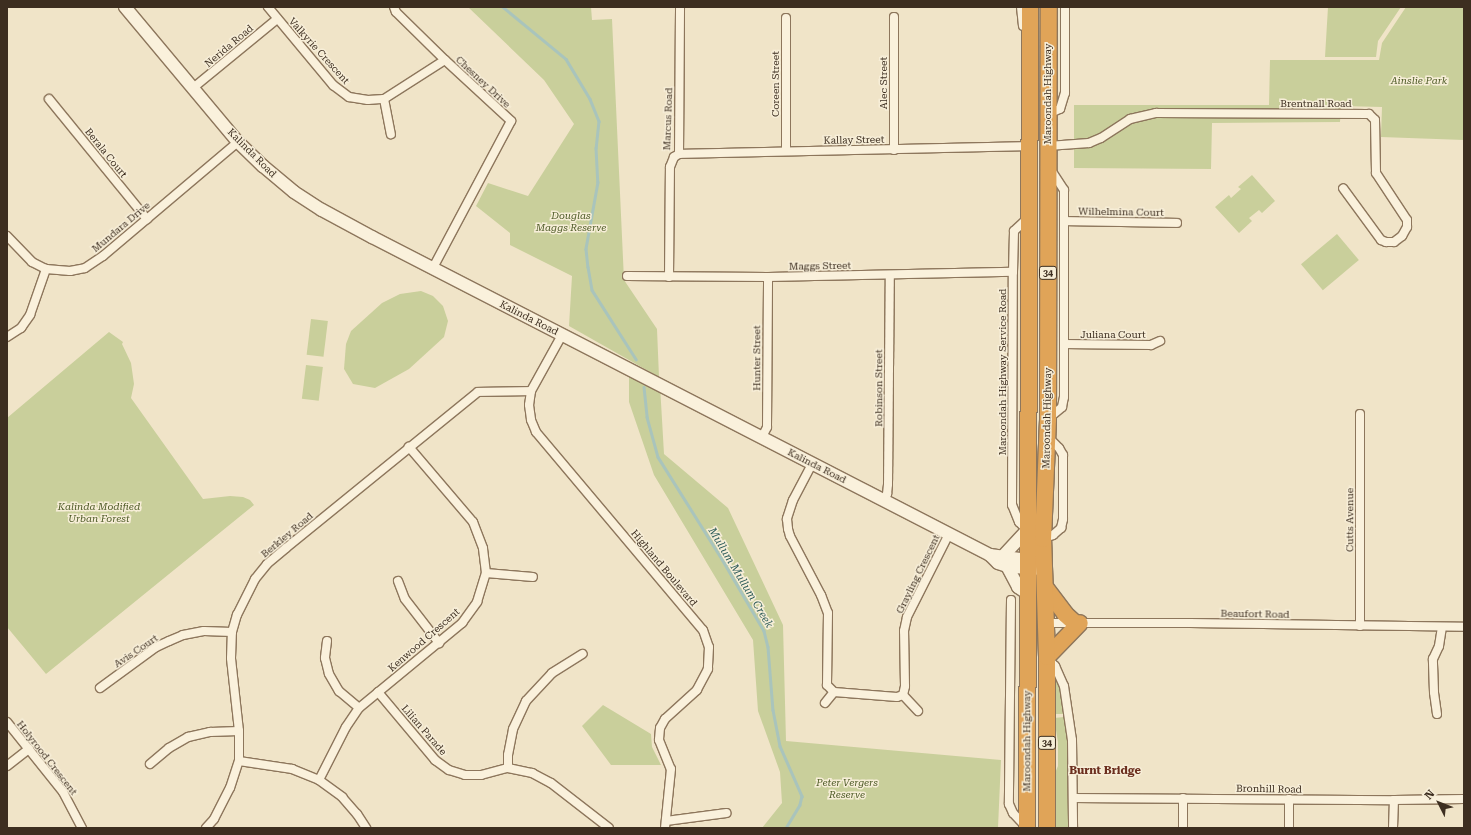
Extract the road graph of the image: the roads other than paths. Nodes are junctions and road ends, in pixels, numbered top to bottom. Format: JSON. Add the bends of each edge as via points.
{"nodes":[{"id":1,"x":125,"y":7,"type":"edge"},
{"id":2,"x":268,"y":7,"type":"edge"},
{"id":3,"x":394,"y":7,"type":"edge"},
{"id":4,"x":680,"y":7,"type":"edge"},
{"id":5,"x":1021,"y":7,"type":"edge"},
{"id":6,"x":1030,"y":7,"type":"edge"},
{"id":7,"x":1049,"y":7,"type":"edge"},
{"id":8,"x":1065,"y":7,"type":"edge"},
{"id":9,"x":894,"y":17,"type":"dead end"},
{"id":10,"x":786,"y":18,"type":"dead end"},
{"id":11,"x":277,"y":19,"type":"junction"},
{"id":12,"x":445,"y":60,"type":"junction"},
{"id":13,"x":1030,"y":64,"type":"junction"},
{"id":14,"x":193,"y":88,"type":"junction"},
{"id":15,"x":49,"y":99,"type":"dead end"},
{"id":16,"x":384,"y":99,"type":"junction"},
{"id":17,"x":1048,"y":114,"type":"junction"},
{"id":18,"x":391,"y":134,"type":"dead end"},
{"id":19,"x":238,"y":142,"type":"junction"},
{"id":20,"x":1029,"y":146,"type":"junction"},
{"id":21,"x":1048,"y":146,"type":"junction"},
{"id":22,"x":894,"y":150,"type":"junction"},
{"id":23,"x":786,"y":151,"type":"junction"},
{"id":24,"x":679,"y":154,"type":"junction"},
{"id":25,"x":1048,"y":166,"type":"junction"},
{"id":26,"x":1343,"y":188,"type":"dead end"},
{"id":27,"x":1030,"y":216,"type":"junction"},
{"id":28,"x":147,"y":219,"type":"junction"},
{"id":29,"x":1065,"y":221,"type":"junction"},
{"id":30,"x":1177,"y":223,"type":"dead end"},
{"id":31,"x":7,"y":236,"type":"edge"},
{"id":32,"x":433,"y":268,"type":"junction"},
{"id":33,"x":46,"y":269,"type":"junction"},
{"id":34,"x":1013,"y":272,"type":"junction"},
{"id":35,"x":890,"y":275,"type":"junction"},
{"id":36,"x":627,"y":276,"type":"dead end"},
{"id":37,"x":669,"y":277,"type":"junction"},
{"id":38,"x":768,"y":277,"type":"junction"},
{"id":39,"x":562,"y":335,"type":"junction"},
{"id":40,"x":7,"y":337,"type":"edge"},
{"id":41,"x":1160,"y":341,"type":"dead end"},
{"id":42,"x":1064,"y":344,"type":"junction"},
{"id":43,"x":531,"y":391,"type":"junction"},
{"id":44,"x":1360,"y":414,"type":"dead end"},
{"id":45,"x":1048,"y":419,"type":"junction"},
{"id":46,"x":762,"y":437,"type":"junction"},
{"id":47,"x":409,"y":447,"type":"junction"},
{"id":48,"x":812,"y":464,"type":"junction"},
{"id":49,"x":884,"y":500,"type":"junction"},
{"id":50,"x":1027,"y":530,"type":"junction"},
{"id":51,"x":949,"y":534,"type":"junction"},
{"id":52,"x":1005,"y":561,"type":"junction"},
{"id":53,"x":1027,"y":564,"type":"junction"},
{"id":54,"x":1045,"y":566,"type":"junction"},
{"id":55,"x":486,"y":573,"type":"junction"},
{"id":56,"x":533,"y":578,"type":"dead end"},
{"id":57,"x":398,"y":581,"type":"dead end"},
{"id":58,"x":1045,"y":587,"type":"junction"},
{"id":59,"x":1028,"y":593,"type":"junction"},
{"id":60,"x":1011,"y":600,"type":"dead end"},
{"id":61,"x":1078,"y":623,"type":"junction"},
{"id":62,"x":1027,"y":624,"type":"junction"},
{"id":63,"x":1046,"y":624,"type":"junction"},
{"id":64,"x":1360,"y":626,"type":"junction"},
{"id":65,"x":1442,"y":627,"type":"junction"},
{"id":66,"x":1464,"y":627,"type":"edge"},
{"id":67,"x":232,"y":632,"type":"junction"},
{"id":68,"x":326,"y":640,"type":"dead end"},
{"id":69,"x":439,"y":643,"type":"junction"},
{"id":70,"x":583,"y":654,"type":"dead end"},
{"id":71,"x":1047,"y":657,"type":"junction"},
{"id":72,"x":1011,"y":680,"type":"junction"},
{"id":73,"x":1027,"y":681,"type":"junction"},
{"id":74,"x":100,"y":688,"type":"dead end"},
{"id":75,"x":378,"y":692,"type":"junction"},
{"id":76,"x":834,"y":692,"type":"junction"},
{"id":77,"x":903,"y":695,"type":"junction"},
{"id":78,"x":825,"y":703,"type":"dead end"},
{"id":79,"x":359,"y":708,"type":"junction"},
{"id":80,"x":918,"y":711,"type":"dead end"},
{"id":81,"x":1437,"y":714,"type":"dead end"},
{"id":82,"x":7,"y":722,"type":"edge"},
{"id":83,"x":239,"y":731,"type":"junction"},
{"id":84,"x":28,"y":749,"type":"junction"},
{"id":85,"x":239,"y":761,"type":"junction"},
{"id":86,"x":150,"y":764,"type":"dead end"},
{"id":87,"x":7,"y":766,"type":"edge"},
{"id":88,"x":508,"y":768,"type":"junction"},
{"id":89,"x":319,"y":780,"type":"junction"},
{"id":90,"x":1073,"y":798,"type":"junction"},
{"id":91,"x":1183,"y":798,"type":"junction"},
{"id":92,"x":1289,"y":799,"type":"junction"},
{"id":93,"x":1464,"y":799,"type":"edge"},
{"id":94,"x":1394,"y":800,"type":"junction"},
{"id":95,"x":726,"y":813,"type":"dead end"},
{"id":96,"x":665,"y":824,"type":"edge"},
{"id":97,"x":82,"y":828,"type":"edge"},
{"id":98,"x":206,"y":828,"type":"edge"},
{"id":99,"x":366,"y":828,"type":"edge"},
{"id":100,"x":609,"y":828,"type":"edge"},
{"id":101,"x":1026,"y":828,"type":"edge"},
{"id":102,"x":1046,"y":828,"type":"edge"},
{"id":103,"x":1073,"y":828,"type":"edge"},
{"id":104,"x":1183,"y":828,"type":"edge"},
{"id":105,"x":1289,"y":828,"type":"edge"},
{"id":106,"x":1393,"y":828,"type":"edge"}],
"edges":[{"from":1,"to":14,"type":"street","name":"Kalinda Road"},
{"from":2,"to":11,"type":"street","name":"Valkyrie Crescent"},
{"from":3,"to":12,"type":"street","name":"Chesney Drive","via":[[396,12]]},
{"from":4,"to":24,"type":"street","name":"Marcus Road"},
{"from":5,"to":13,"type":"street"},
{"from":6,"to":13,"type":"highway","name":"Maroondah Highway","number":"34"},
{"from":7,"to":17,"type":"highway","name":"Maroondah Highway","number":"34"},
{"from":8,"to":17,"type":"street","via":[[1065,93],[1060,110]]},
{"from":9,"to":22,"type":"street","name":"Alec Street"},
{"from":10,"to":23,"type":"street","name":"Coreen Street"},
{"from":11,"to":14,"type":"street","name":"Nerida Road"},
{"from":11,"to":16,"type":"street","name":"Valkyrie Crescent","via":[[341,92],[357,99]]},
{"from":12,"to":16,"type":"street"},
{"from":12,"to":32,"type":"street","name":"Chesney Drive","via":[[511,122]]},
{"from":13,"to":20,"type":"highway","name":"Maroondah Highway","number":"34"},
{"from":14,"to":19,"type":"street","name":"Kalinda Road"},
{"from":15,"to":28,"type":"street","name":"Berala Court"},
{"from":16,"to":18,"type":"street"},
{"from":17,"to":21,"type":"highway","name":"Maroondah Highway","number":"34"},
{"from":19,"to":28,"type":"street","name":"Mundara Drive"},
{"from":19,"to":32,"type":"street","name":"Kalinda Road","via":[[294,192],[322,210]]},
{"from":20,"to":21,"type":"highway"},
{"from":20,"to":22,"type":"street","name":"Kallay Street"},
{"from":20,"to":27,"type":"highway","name":"Maroondah Highway","number":"34"},
{"from":21,"to":25,"type":"highway","name":"Maroondah Highway","number":"34"},
{"from":21,"to":26,"type":"street","name":"Brentnall Road","via":[[1089,143],[1130,119],[1156,113],[1369,114],[1375,120],[1376,173],[1407,220],[1407,227],[1402,236],[1394,242],[1381,240]]},
{"from":22,"to":23,"type":"street","name":"Kallay Street"},
{"from":23,"to":24,"type":"street","name":"Kallay Street"},
{"from":24,"to":37,"type":"street","name":"Marcus Road","via":[[674,157],[670,167]]},
{"from":25,"to":29,"type":"street","via":[[1064,190]]},
{"from":25,"to":45,"type":"highway","name":"Maroondah Highway","number":"34"},
{"from":27,"to":34,"type":"street","name":"Maroondah Highway Service Road","via":[[1014,231]]},
{"from":27,"to":50,"type":"highway","name":"Maroondah Highway","number":"34"},
{"from":28,"to":33,"type":"street","name":"Mundara Drive","via":[[85,268],[70,271]]},
{"from":29,"to":30,"type":"street","name":"Wilhelmina Court"},
{"from":29,"to":42,"type":"street"},
{"from":31,"to":33,"type":"street","name":"Mundara Drive","via":[[32,262]]},
{"from":32,"to":39,"type":"street","name":"Kalinda Road"},
{"from":33,"to":40,"type":"street","via":[[30,315],[21,328]]},
{"from":34,"to":35,"type":"street","name":"Maggs Street"},
{"from":34,"to":50,"type":"street","name":"Maroondah Highway Service Road","via":[[1012,505]]},
{"from":35,"to":38,"type":"street","name":"Maggs Street"},
{"from":35,"to":49,"type":"street","name":"Robinson Street","via":[[888,484]]},
{"from":36,"to":37,"type":"street","name":"Maggs Street"},
{"from":37,"to":38,"type":"street","name":"Maggs Street"},
{"from":38,"to":46,"type":"street","name":"Hunter Street","via":[[767,427]]},
{"from":39,"to":43,"type":"street","name":"Highland Boulevard"},
{"from":39,"to":46,"type":"street","name":"Kalinda Road"},
{"from":41,"to":42,"type":"street","name":"Juliana Court","via":[[1151,345]]},
{"from":42,"to":45,"type":"street","via":[[1062,407]]},
{"from":43,"to":47,"type":"street","name":"Berkley Road","via":[[478,392]]},
{"from":43,"to":96,"type":"street","name":"Highland Boulevard","via":[[529,405],[536,432],[702,630],[706,638],[709,658],[703,680],[697,690],[665,719],[660,728],[659,740],[671,769]]},
{"from":44,"to":64,"type":"street","name":"Cutts Avenue"},
{"from":45,"to":54,"type":"highway","name":"Maroondah Highway","number":"34","via":[[1043,539]]},
{"from":46,"to":48,"type":"street","name":"Kalinda Road"},
{"from":47,"to":55,"type":"street","name":"Kenwood Crescent","via":[[473,522],[483,548]]},
{"from":47,"to":67,"type":"street","name":"Berkley Road","via":[[268,564],[244,598]]},
{"from":48,"to":49,"type":"street","name":"Kalinda Road"},
{"from":48,"to":76,"type":"street","via":[[793,500],[788,529],[828,613],[828,685]]},
{"from":49,"to":51,"type":"street","name":"Kalinda Road"},
{"from":50,"to":52,"type":"street"},
{"from":50,"to":53,"type":"highway","name":"Maroondah Highway","number":"34"},
{"from":51,"to":52,"type":"street","name":"Kalinda Road","via":[[990,555],[998,563]]},
{"from":51,"to":77,"type":"street","name":"Grayling Crescent","via":[[907,617],[904,631]]},
{"from":52,"to":53,"type":"street","name":"Kalinda Road"},
{"from":52,"to":59,"type":"street","via":[[1018,587]]},
{"from":53,"to":54,"type":"street","name":"Kalinda Road"},
{"from":53,"to":59,"type":"highway","name":"Maroondah Highway","number":"34"},
{"from":54,"to":58,"type":"highway","name":"Maroondah Highway","number":"34"},
{"from":55,"to":56,"type":"street"},
{"from":55,"to":69,"type":"street","name":"Kenwood Crescent","via":[[471,613]]},
{"from":57,"to":69,"type":"street","via":[[405,599]]},
{"from":58,"to":61,"type":"highway","via":[[1065,614]]},
{"from":58,"to":63,"type":"highway","name":"Maroondah Highway","number":"34"},
{"from":59,"to":62,"type":"highway","name":"Maroondah Highway","number":"34"},
{"from":60,"to":72,"type":"street"},
{"from":61,"to":63,"type":"street","name":"Beaufort Road"},
{"from":61,"to":64,"type":"street","name":"Beaufort Road"},
{"from":61,"to":71,"type":"highway"},
{"from":62,"to":63,"type":"highway"},
{"from":62,"to":73,"type":"highway","name":"Maroondah Highway","number":"34"},
{"from":63,"to":71,"type":"highway","name":"Maroondah Highway","number":"34"},
{"from":64,"to":65,"type":"street","name":"Beaufort Road"},
{"from":65,"to":66,"type":"street","name":"Beaufort Road"},
{"from":65,"to":81,"type":"street","via":[[1439,646],[1433,659]]},
{"from":67,"to":74,"type":"street","name":"Avis Court","via":[[204,631],[183,635],[156,647]]},
{"from":67,"to":83,"type":"street","name":"Berkley Road","via":[[231,658]]},
{"from":68,"to":79,"type":"street","via":[[325,658],[329,674],[339,691]]},
{"from":69,"to":75,"type":"street","name":"Kenwood Crescent"},
{"from":70,"to":88,"type":"street","via":[[552,673],[526,701],[513,729]]},
{"from":71,"to":90,"type":"street","via":[[1055,666],[1064,686],[1073,750]]},
{"from":71,"to":102,"type":"highway","name":"Maroondah Highway","number":"34"},
{"from":72,"to":73,"type":"street"},
{"from":72,"to":101,"type":"street","via":[[1009,804]]},
{"from":73,"to":101,"type":"highway","name":"Maroondah Highway","number":"34"},
{"from":75,"to":79,"type":"street","name":"Kenwood Crescent"},
{"from":75,"to":88,"type":"street","name":"Lilian Parade","via":[[435,760],[449,770],[465,775],[481,775]]},
{"from":76,"to":77,"type":"street","via":[[897,697]]},
{"from":76,"to":78,"type":"street"},
{"from":77,"to":80,"type":"street"},
{"from":79,"to":89,"type":"street","name":"Kenwood Crescent","via":[[346,727]]},
{"from":82,"to":84,"type":"street","name":"Holyrood Crescent"},
{"from":83,"to":85,"type":"street","name":"Berkley Road"},
{"from":83,"to":86,"type":"street","via":[[210,732],[188,737],[169,748]]},
{"from":84,"to":87,"type":"street"},
{"from":84,"to":97,"type":"street","name":"Holyrood Crescent","via":[[63,792]]},
{"from":85,"to":89,"type":"street","via":[[292,769]]},
{"from":85,"to":98,"type":"street","name":"Berkley Road","via":[[230,788],[214,819]]},
{"from":88,"to":100,"type":"street","name":"Lilian Parade","via":[[532,774],[551,783]]},
{"from":89,"to":99,"type":"street","via":[[342,797]]},
{"from":90,"to":91,"type":"street","name":"Bronhill Road"},
{"from":90,"to":103,"type":"street"},
{"from":91,"to":92,"type":"street","name":"Bronhill Road"},
{"from":91,"to":104,"type":"street"},
{"from":92,"to":94,"type":"street","name":"Bronhill Road"},
{"from":92,"to":105,"type":"street"},
{"from":93,"to":94,"type":"street","name":"Bronhill Road"},
{"from":94,"to":106,"type":"street"},
{"from":95,"to":96,"type":"street"}]}
